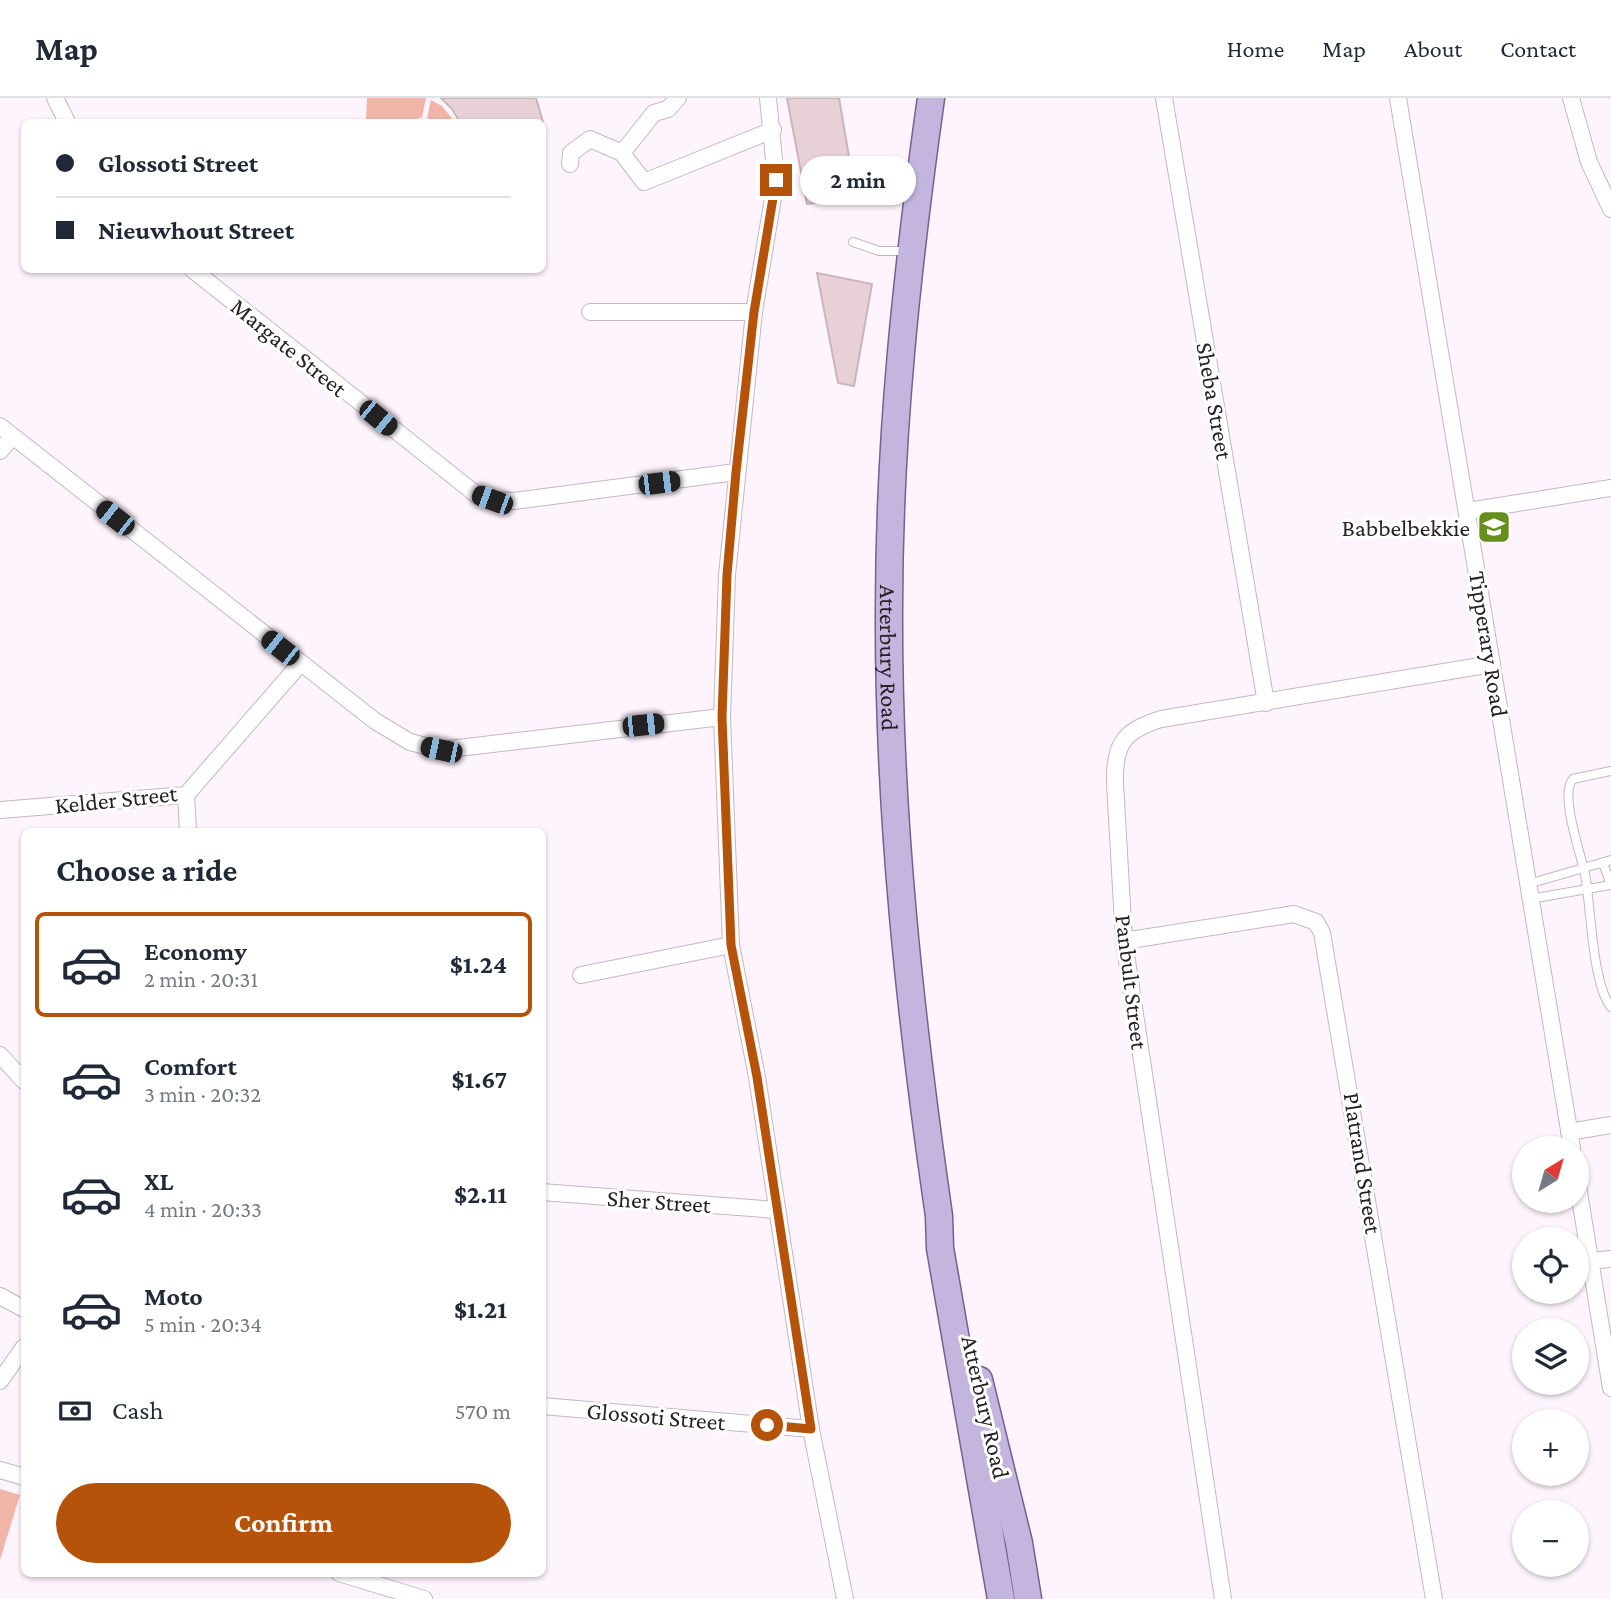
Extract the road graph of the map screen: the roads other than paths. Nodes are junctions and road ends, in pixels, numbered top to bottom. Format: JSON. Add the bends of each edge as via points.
{"nodes":[{"id":1,"x":55,"y":98,"type":"edge"},
{"id":2,"x":678,"y":98,"type":"edge"},
{"id":3,"x":768,"y":98,"type":"edge"},
{"id":4,"x":931,"y":98,"type":"edge"},
{"id":5,"x":1164,"y":98,"type":"edge"},
{"id":6,"x":1398,"y":98,"type":"edge"},
{"id":7,"x":1571,"y":98,"type":"edge"},
{"id":8,"x":66,"y":119,"type":"edge"},
{"id":9,"x":773,"y":131,"type":"junction"},
{"id":10,"x":622,"y":153,"type":"junction"},
{"id":11,"x":570,"y":164,"type":"dead end"},
{"id":12,"x":1611,"y":209,"type":"edge"},
{"id":13,"x":853,"y":242,"type":"dead end"},
{"id":14,"x":910,"y":251,"type":"junction"},
{"id":15,"x":197,"y":273,"type":"edge"},
{"id":16,"x":590,"y":312,"type":"dead end"},
{"id":17,"x":754,"y":312,"type":"junction"},
{"id":18,"x":6,"y":432,"type":"edge"},
{"id":19,"x":0,"y":451,"type":"edge"},
{"id":20,"x":736,"y":472,"type":"junction"},
{"id":21,"x":1611,"y":488,"type":"edge"},
{"id":22,"x":1468,"y":511,"type":"junction"},
{"id":23,"x":300,"y":664,"type":"junction"},
{"id":24,"x":1492,"y":664,"type":"junction"},
{"id":25,"x":1266,"y":703,"type":"junction"},
{"id":26,"x":722,"y":717,"type":"junction"},
{"id":27,"x":1611,"y":771,"type":"edge"},
{"id":28,"x":186,"y":795,"type":"junction"},
{"id":29,"x":0,"y":810,"type":"edge"},
{"id":30,"x":188,"y":828,"type":"edge"},
{"id":31,"x":1607,"y":861,"type":"edge"},
{"id":32,"x":1584,"y":869,"type":"junction"},
{"id":33,"x":1611,"y":885,"type":"edge"},
{"id":34,"x":1587,"y":888,"type":"junction"},
{"id":35,"x":1529,"y":892,"type":"junction"},
{"id":36,"x":1124,"y":941,"type":"junction"},
{"id":37,"x":731,"y":945,"type":"junction"},
{"id":38,"x":581,"y":975,"type":"dead end"},
{"id":39,"x":1607,"y":993,"type":"edge"},
{"id":40,"x":1611,"y":1007,"type":"edge"},
{"id":41,"x":0,"y":1055,"type":"edge"},
{"id":42,"x":21,"y":1078,"type":"edge"},
{"id":43,"x":1611,"y":1125,"type":"edge"},
{"id":44,"x":1569,"y":1136,"type":"edge"},
{"id":45,"x":1581,"y":1136,"type":"edge"},
{"id":46,"x":546,"y":1192,"type":"edge"},
{"id":47,"x":776,"y":1210,"type":"junction"},
{"id":48,"x":1582,"y":1213,"type":"edge"},
{"id":49,"x":939,"y":1216,"type":"junction"},
{"id":50,"x":1611,"y":1259,"type":"edge"},
{"id":51,"x":1590,"y":1261,"type":"junction"},
{"id":52,"x":0,"y":1296,"type":"edge"},
{"id":53,"x":21,"y":1307,"type":"edge"},
{"id":54,"x":21,"y":1351,"type":"edge"},
{"id":55,"x":0,"y":1381,"type":"edge"},
{"id":56,"x":1611,"y":1388,"type":"edge"},
{"id":57,"x":546,"y":1406,"type":"edge"},
{"id":58,"x":811,"y":1429,"type":"junction"},
{"id":59,"x":0,"y":1470,"type":"edge"},
{"id":60,"x":21,"y":1476,"type":"edge"},
{"id":61,"x":352,"y":1577,"type":"edge"},
{"id":62,"x":424,"y":1599,"type":"edge"},
{"id":63,"x":845,"y":1599,"type":"edge"},
{"id":64,"x":1000,"y":1599,"type":"edge"},
{"id":65,"x":1028,"y":1599,"type":"edge"},
{"id":66,"x":1223,"y":1599,"type":"edge"},
{"id":67,"x":1434,"y":1599,"type":"edge"}],
"edges":[{"from":1,"to":8,"type":"street"},
{"from":2,"to":10,"type":"street","via":[[668,109],[654,113]]},
{"from":3,"to":9,"type":"street"},
{"from":4,"to":14,"type":"main road","name":"Atterbury Road"},
{"from":5,"to":25,"type":"street","name":"Sheba Street"},
{"from":6,"to":22,"type":"street","name":"Tipperary Road"},
{"from":7,"to":12,"type":"street","via":[[1589,162]]},
{"from":9,"to":10,"type":"street","via":[[644,182]]},
{"from":9,"to":17,"type":"street","via":[[776,180]]},
{"from":10,"to":11,"type":"street","via":[[590,139],[571,153]]},
{"from":13,"to":14,"type":"lane","via":[[879,251]]},
{"from":14,"to":49,"type":"main road","name":"Atterbury Road","via":[[897,386],[889,623],[903,935]]},
{"from":15,"to":20,"type":"street","name":"Margate Street","via":[[477,495],[514,501]]},
{"from":16,"to":17,"type":"street"},
{"from":17,"to":20,"type":"street"},
{"from":18,"to":19,"type":"street"},
{"from":18,"to":23,"type":"street"},
{"from":20,"to":26,"type":"street"},
{"from":21,"to":22,"type":"street"},
{"from":22,"to":24,"type":"street","name":"Tipperary Road"},
{"from":23,"to":26,"type":"street","via":[[394,734],[441,750]]},
{"from":23,"to":28,"type":"street","name":"Kelder Street"},
{"from":24,"to":25,"type":"street","name":"Panbult Street"},
{"from":24,"to":35,"type":"street","name":"Tipperary Road"},
{"from":25,"to":36,"type":"street","name":"Panbult Street","via":[[1161,719],[1136,727],[1119,746],[1114,765]]},
{"from":26,"to":37,"type":"street"},
{"from":27,"to":32,"type":"lane","via":[[1569,783],[1569,805]]},
{"from":28,"to":29,"type":"street","name":"Kelder Street"},
{"from":28,"to":30,"type":"street"},
{"from":31,"to":32,"type":"lane"},
{"from":31,"to":33,"type":"lane"},
{"from":32,"to":34,"type":"lane"},
{"from":32,"to":35,"type":"lane"},
{"from":33,"to":34,"type":"lane"},
{"from":34,"to":35,"type":"lane"},
{"from":34,"to":39,"type":"lane"},
{"from":35,"to":44,"type":"street","name":"Tipperary Road"},
{"from":36,"to":66,"type":"street","name":"Panbult Street"},
{"from":36,"to":67,"type":"street","name":"Platrand Street","via":[[1294,914],[1316,922],[1322,933]]},
{"from":37,"to":38,"type":"street"},
{"from":37,"to":47,"type":"street","via":[[757,1077]]},
{"from":39,"to":40,"type":"lane"},
{"from":41,"to":42,"type":"street"},
{"from":43,"to":45,"type":"street"},
{"from":46,"to":47,"type":"street","name":"Sher Street"},
{"from":47,"to":58,"type":"street"},
{"from":48,"to":51,"type":"street"},
{"from":49,"to":64,"type":"main road","name":"Atterbury Road","via":[[940,1248]]},
{"from":49,"to":65,"type":"main road","name":"Atterbury Road","via":[[951,1247]]},
{"from":50,"to":51,"type":"street"},
{"from":51,"to":56,"type":"street"},
{"from":52,"to":53,"type":"street"},
{"from":54,"to":55,"type":"street"},
{"from":57,"to":58,"type":"street","name":"Glossoti Street"},
{"from":58,"to":63,"type":"street"},
{"from":59,"to":60,"type":"street"},
{"from":61,"to":62,"type":"street"}]}
